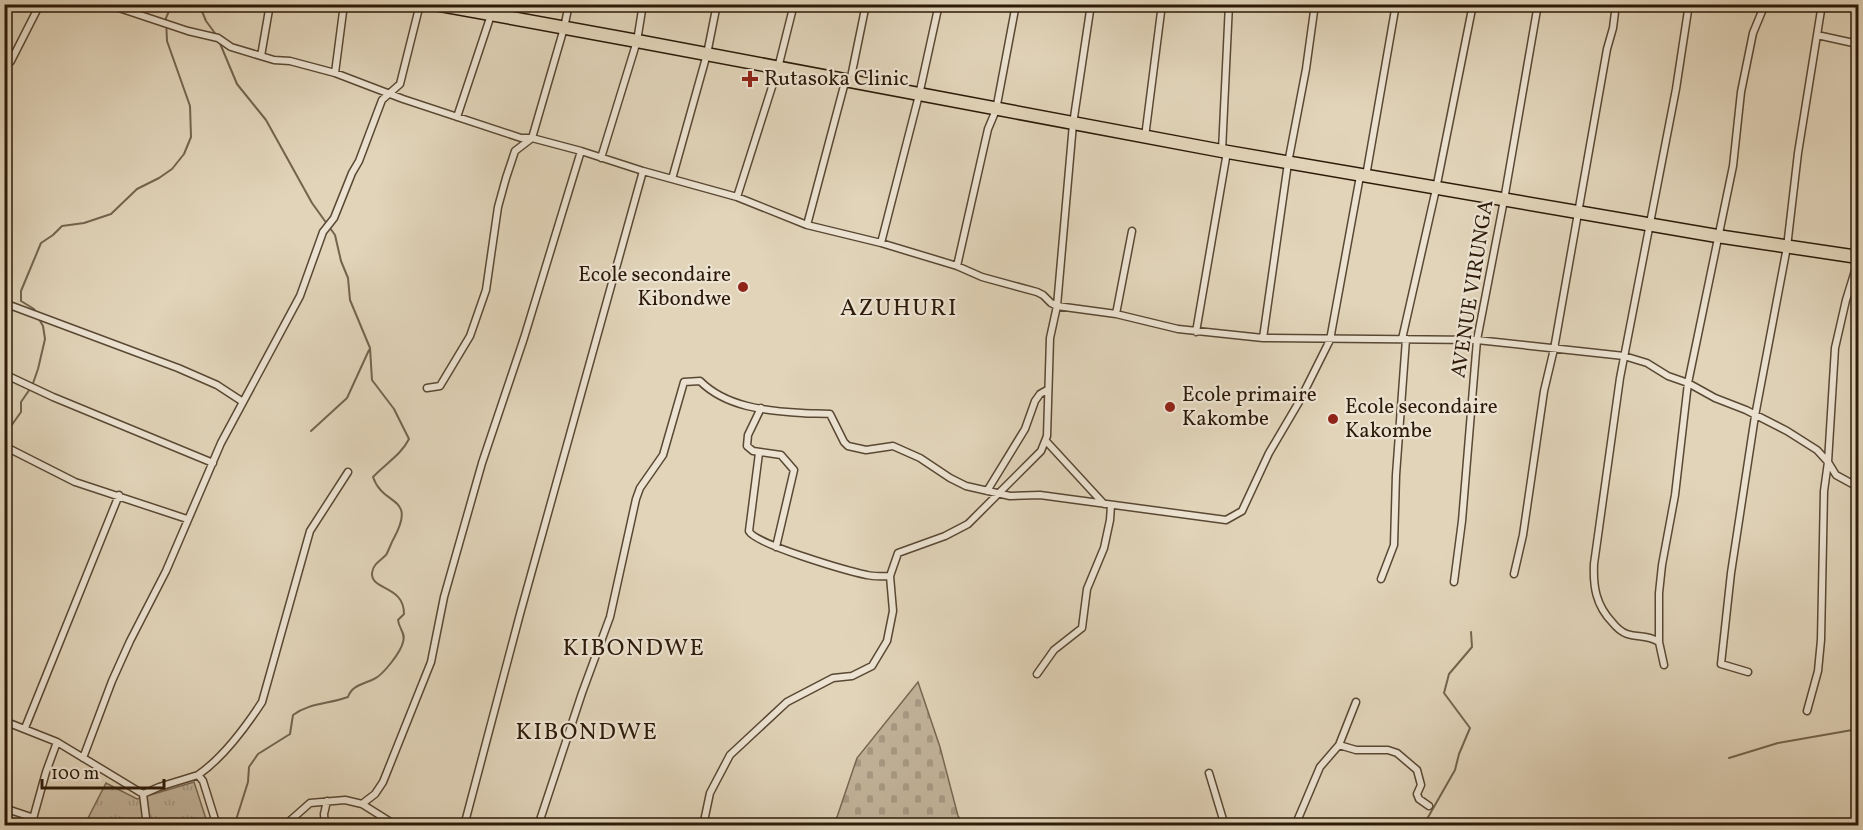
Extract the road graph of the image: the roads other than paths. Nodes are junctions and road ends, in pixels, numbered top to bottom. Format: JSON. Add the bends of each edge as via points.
{"nodes":[{"id":1,"x":40,"y":4,"type":"edge"},
{"id":2,"x":107,"y":4,"type":"edge"},
{"id":3,"x":270,"y":4,"type":"edge"},
{"id":4,"x":344,"y":4,"type":"edge"},
{"id":5,"x":420,"y":4,"type":"edge"},
{"id":6,"x":435,"y":4,"type":"edge"},
{"id":7,"x":569,"y":4,"type":"edge"},
{"id":8,"x":643,"y":4,"type":"edge"},
{"id":9,"x":717,"y":4,"type":"edge"},
{"id":10,"x":794,"y":4,"type":"edge"},
{"id":11,"x":866,"y":4,"type":"edge"},
{"id":12,"x":939,"y":4,"type":"edge"},
{"id":13,"x":1016,"y":4,"type":"edge"},
{"id":14,"x":1091,"y":4,"type":"edge"},
{"id":15,"x":1162,"y":4,"type":"edge"},
{"id":16,"x":1229,"y":4,"type":"edge"},
{"id":17,"x":1315,"y":4,"type":"edge"},
{"id":18,"x":1395,"y":4,"type":"edge"},
{"id":19,"x":1473,"y":4,"type":"edge"},
{"id":20,"x":1538,"y":4,"type":"edge"},
{"id":21,"x":1616,"y":4,"type":"edge"},
{"id":22,"x":1689,"y":4,"type":"edge"},
{"id":23,"x":1765,"y":4,"type":"edge"},
{"id":24,"x":1822,"y":4,"type":"edge"},
{"id":25,"x":492,"y":10,"type":"edge"},
{"id":26,"x":564,"y":28,"type":"junction"},
{"id":27,"x":1817,"y":35,"type":"junction"},
{"id":28,"x":637,"y":41,"type":"junction"},
{"id":29,"x":1858,"y":44,"type":"edge"},
{"id":30,"x":707,"y":54,"type":"junction"},
{"id":31,"x":261,"y":56,"type":"junction"},
{"id":32,"x":4,"y":68,"type":"edge"},
{"id":33,"x":778,"y":68,"type":"junction"},
{"id":34,"x":335,"y":73,"type":"junction"},
{"id":35,"x":847,"y":82,"type":"junction"},
{"id":36,"x":391,"y":94,"type":"junction"},
{"id":37,"x":919,"y":96,"type":"junction"},
{"id":38,"x":996,"y":110,"type":"junction"},
{"id":39,"x":457,"y":117,"type":"junction"},
{"id":40,"x":1073,"y":124,"type":"junction"},
{"id":41,"x":532,"y":138,"type":"junction"},
{"id":42,"x":1145,"y":138,"type":"junction"},
{"id":43,"x":581,"y":151,"type":"junction"},
{"id":44,"x":1225,"y":152,"type":"junction"},
{"id":45,"x":601,"y":158,"type":"junction"},
{"id":46,"x":1288,"y":163,"type":"junction"},
{"id":47,"x":643,"y":171,"type":"junction"},
{"id":48,"x":1363,"y":176,"type":"junction"},
{"id":49,"x":672,"y":179,"type":"junction"},
{"id":50,"x":1436,"y":189,"type":"junction"},
{"id":51,"x":737,"y":197,"type":"junction"},
{"id":52,"x":1504,"y":200,"type":"junction"},
{"id":53,"x":1578,"y":212,"type":"junction"},
{"id":54,"x":1650,"y":224,"type":"junction"},
{"id":55,"x":807,"y":225,"type":"junction"},
{"id":56,"x":1132,"y":231,"type":"dead end"},
{"id":57,"x":1717,"y":236,"type":"junction"},
{"id":58,"x":881,"y":243,"type":"junction"},
{"id":59,"x":1787,"y":247,"type":"junction"},
{"id":60,"x":1858,"y":259,"type":"edge"},
{"id":61,"x":957,"y":266,"type":"junction"},
{"id":62,"x":4,"y":303,"type":"edge"},
{"id":63,"x":1057,"y":306,"type":"junction"},
{"id":64,"x":1116,"y":314,"type":"junction"},
{"id":65,"x":1196,"y":332,"type":"junction"},
{"id":66,"x":1263,"y":338,"type":"junction"},
{"id":67,"x":1404,"y":339,"type":"junction"},
{"id":68,"x":1330,"y":340,"type":"junction"},
{"id":69,"x":1477,"y":340,"type":"junction"},
{"id":70,"x":1554,"y":349,"type":"junction"},
{"id":71,"x":1624,"y":356,"type":"junction"},
{"id":72,"x":4,"y":374,"type":"edge"},
{"id":73,"x":1688,"y":383,"type":"junction"},
{"id":74,"x":427,"y":388,"type":"dead end"},
{"id":75,"x":1047,"y":390,"type":"junction"},
{"id":76,"x":243,"y":402,"type":"junction"},
{"id":77,"x":761,"y":408,"type":"junction"},
{"id":78,"x":1755,"y":416,"type":"junction"},
{"id":79,"x":1046,"y":441,"type":"junction"},
{"id":80,"x":4,"y":446,"type":"edge"},
{"id":81,"x":759,"y":453,"type":"junction"},
{"id":82,"x":1828,"y":462,"type":"junction"},
{"id":83,"x":213,"y":463,"type":"junction"},
{"id":84,"x":348,"y":472,"type":"dead end"},
{"id":85,"x":1858,"y":487,"type":"edge"},
{"id":86,"x":987,"y":491,"type":"junction"},
{"id":87,"x":998,"y":494,"type":"junction"},
{"id":88,"x":119,"y":495,"type":"junction"},
{"id":89,"x":1107,"y":505,"type":"junction"},
{"id":90,"x":187,"y":519,"type":"junction"},
{"id":91,"x":776,"y":547,"type":"junction"},
{"id":92,"x":1514,"y":574,"type":"dead end"},
{"id":93,"x":890,"y":576,"type":"junction"},
{"id":94,"x":1381,"y":579,"type":"dead end"},
{"id":95,"x":1454,"y":582,"type":"dead end"},
{"id":96,"x":1659,"y":642,"type":"junction"},
{"id":97,"x":1664,"y":665,"type":"dead end"},
{"id":98,"x":1748,"y":672,"type":"dead end"},
{"id":99,"x":1037,"y":674,"type":"dead end"},
{"id":100,"x":1356,"y":702,"type":"dead end"},
{"id":101,"x":1808,"y":711,"type":"dead end"},
{"id":102,"x":4,"y":721,"type":"edge"},
{"id":103,"x":25,"y":728,"type":"junction"},
{"id":104,"x":57,"y":742,"type":"junction"},
{"id":105,"x":1339,"y":745,"type":"junction"},
{"id":106,"x":82,"y":758,"type":"junction"},
{"id":107,"x":1209,"y":773,"type":"dead end"},
{"id":108,"x":198,"y":775,"type":"junction"},
{"id":109,"x":143,"y":794,"type":"junction"},
{"id":110,"x":327,"y":801,"type":"junction"},
{"id":111,"x":362,"y":804,"type":"junction"},
{"id":112,"x":1429,"y":806,"type":"dead end"},
{"id":113,"x":4,"y":808,"type":"edge"},
{"id":114,"x":34,"y":818,"type":"junction"},
{"id":115,"x":31,"y":825,"type":"edge"},
{"id":116,"x":147,"y":825,"type":"edge"},
{"id":117,"x":217,"y":825,"type":"edge"},
{"id":118,"x":284,"y":825,"type":"edge"},
{"id":119,"x":325,"y":825,"type":"edge"},
{"id":120,"x":397,"y":825,"type":"edge"},
{"id":121,"x":464,"y":825,"type":"edge"},
{"id":122,"x":538,"y":825,"type":"edge"},
{"id":123,"x":703,"y":825,"type":"edge"},
{"id":124,"x":1224,"y":825,"type":"edge"},
{"id":125,"x":1295,"y":825,"type":"edge"}],
"edges":[{"from":1,"to":32,"type":"street","via":[[11,62]]},
{"from":2,"to":31,"type":"street","via":[[218,38],[231,47]]},
{"from":3,"to":31,"type":"street"},
{"from":4,"to":34,"type":"street"},
{"from":5,"to":36,"type":"street","via":[[400,84]]},
{"from":6,"to":25,"type":"highway"},
{"from":7,"to":26,"type":"street"},
{"from":8,"to":28,"type":"street"},
{"from":9,"to":30,"type":"street"},
{"from":10,"to":33,"type":"street"},
{"from":11,"to":35,"type":"street"},
{"from":12,"to":37,"type":"street"},
{"from":13,"to":38,"type":"street"},
{"from":14,"to":40,"type":"street"},
{"from":15,"to":42,"type":"street"},
{"from":16,"to":44,"type":"street"},
{"from":17,"to":46,"type":"street"},
{"from":18,"to":48,"type":"street"},
{"from":19,"to":50,"type":"street"},
{"from":20,"to":52,"type":"street","name":"AVENUE VIRUNGA"},
{"from":21,"to":53,"type":"street"},
{"from":22,"to":54,"type":"street"},
{"from":23,"to":57,"type":"street","via":[[1741,92],[1733,166]]},
{"from":24,"to":27,"type":"street"},
{"from":25,"to":26,"type":"highway"},
{"from":25,"to":39,"type":"street"},
{"from":26,"to":28,"type":"highway"},
{"from":26,"to":41,"type":"street"},
{"from":27,"to":29,"type":"street"},
{"from":27,"to":59,"type":"street"},
{"from":28,"to":30,"type":"highway"},
{"from":28,"to":45,"type":"street"},
{"from":30,"to":33,"type":"highway"},
{"from":30,"to":49,"type":"street"},
{"from":31,"to":34,"type":"street"},
{"from":33,"to":35,"type":"highway"},
{"from":33,"to":51,"type":"street"},
{"from":34,"to":36,"type":"street"},
{"from":35,"to":37,"type":"highway"},
{"from":35,"to":55,"type":"street"},
{"from":36,"to":39,"type":"street"},
{"from":36,"to":76,"type":"street","via":[[382,100],[334,218],[323,232],[300,296]]},
{"from":37,"to":38,"type":"highway"},
{"from":37,"to":58,"type":"street"},
{"from":38,"to":40,"type":"highway"},
{"from":38,"to":61,"type":"street","via":[[988,129]]},
{"from":39,"to":41,"type":"street"},
{"from":40,"to":42,"type":"highway"},
{"from":40,"to":63,"type":"street"},
{"from":41,"to":43,"type":"street"},
{"from":41,"to":74,"type":"street","via":[[515,151],[498,207],[486,290],[470,336],[440,386]]},
{"from":42,"to":44,"type":"highway"},
{"from":43,"to":45,"type":"street"},
{"from":43,"to":111,"type":"street","via":[[482,463],[444,597],[431,662],[383,782]]},
{"from":44,"to":46,"type":"highway"},
{"from":44,"to":65,"type":"street"},
{"from":45,"to":47,"type":"street"},
{"from":46,"to":48,"type":"highway"},
{"from":46,"to":66,"type":"street"},
{"from":47,"to":49,"type":"street"},
{"from":47,"to":121,"type":"street"},
{"from":48,"to":50,"type":"highway"},
{"from":48,"to":68,"type":"street"},
{"from":49,"to":51,"type":"street"},
{"from":50,"to":52,"type":"highway"},
{"from":50,"to":67,"type":"street"},
{"from":51,"to":55,"type":"street"},
{"from":52,"to":53,"type":"highway"},
{"from":52,"to":69,"type":"street","name":"AVENUE VIRUNGA"},
{"from":53,"to":54,"type":"highway"},
{"from":53,"to":70,"type":"street"},
{"from":54,"to":57,"type":"highway"},
{"from":54,"to":71,"type":"street"},
{"from":55,"to":58,"type":"street"},
{"from":56,"to":64,"type":"street"},
{"from":57,"to":59,"type":"highway"},
{"from":57,"to":73,"type":"street"},
{"from":58,"to":61,"type":"street"},
{"from":59,"to":60,"type":"highway"},
{"from":59,"to":78,"type":"street"},
{"from":60,"to":82,"type":"street","via":[[1835,348]]},
{"from":61,"to":63,"type":"street","via":[[1043,294]]},
{"from":62,"to":76,"type":"street","via":[[217,384]]},
{"from":63,"to":64,"type":"street"},
{"from":63,"to":75,"type":"street","via":[[1050,338]]},
{"from":64,"to":65,"type":"street"},
{"from":65,"to":66,"type":"street"},
{"from":66,"to":68,"type":"street"},
{"from":67,"to":68,"type":"street"},
{"from":67,"to":69,"type":"street"},
{"from":67,"to":94,"type":"street","via":[[1394,545]]},
{"from":68,"to":89,"type":"street","via":[[1242,511],[1226,520]]},
{"from":69,"to":70,"type":"street"},
{"from":69,"to":95,"type":"street","name":"AVENUE VIRUNGA"},
{"from":70,"to":71,"type":"street"},
{"from":70,"to":92,"type":"street"},
{"from":71,"to":73,"type":"street"},
{"from":71,"to":96,"type":"street","via":[[1600,513],[1594,587],[1603,612],[1623,632]]},
{"from":72,"to":83,"type":"street"},
{"from":73,"to":78,"type":"street"},
{"from":73,"to":96,"type":"street","via":[[1659,593]]},
{"from":75,"to":79,"type":"street"},
{"from":75,"to":86,"type":"street","via":[[1035,402],[1025,429]]},
{"from":76,"to":83,"type":"street"},
{"from":77,"to":81,"type":"street","via":[[746,440],[749,448]]},
{"from":77,"to":86,"type":"street","via":[[830,414],[848,446],[866,450],[893,446],[966,486]]},
{"from":77,"to":122,"type":"street","via":[[732,402],[700,381],[684,382],[663,455],[636,499],[610,617]]},
{"from":78,"to":82,"type":"street","via":[[1818,450]]},
{"from":78,"to":98,"type":"street","via":[[1721,664]]},
{"from":79,"to":87,"type":"street","via":[[1041,451]]},
{"from":79,"to":89,"type":"street"},
{"from":80,"to":88,"type":"street","via":[[75,482]]},
{"from":81,"to":91,"type":"street","via":[[749,533]]},
{"from":81,"to":91,"type":"street","via":[[781,455],[794,470]]},
{"from":82,"to":85,"type":"street","via":[[1836,475]]},
{"from":82,"to":101,"type":"street","via":[[1822,519],[1821,640]]},
{"from":83,"to":90,"type":"street"},
{"from":84,"to":108,"type":"street","via":[[309,531],[262,702],[246,727]]},
{"from":86,"to":87,"type":"street"},
{"from":87,"to":89,"type":"street","via":[[1040,495]]},
{"from":87,"to":93,"type":"street","via":[[968,524],[898,553]]},
{"from":88,"to":90,"type":"street"},
{"from":88,"to":103,"type":"street"},
{"from":89,"to":99,"type":"street","via":[[1110,520],[1104,548],[1087,589],[1082,628],[1054,650]]},
{"from":90,"to":106,"type":"street","via":[[112,681]]},
{"from":91,"to":93,"type":"street","via":[[867,575]]},
{"from":93,"to":123,"type":"street","via":[[892,611],[887,640],[872,666],[852,676],[833,678],[787,702],[730,755],[710,793]]},
{"from":96,"to":97,"type":"street"},
{"from":100,"to":105,"type":"street"},
{"from":102,"to":103,"type":"street"},
{"from":103,"to":104,"type":"street"},
{"from":104,"to":106,"type":"street"},
{"from":104,"to":114,"type":"street"},
{"from":105,"to":112,"type":"street","via":[[1356,750],[1388,750],[1403,757],[1417,770],[1421,785],[1417,794]]},
{"from":105,"to":125,"type":"street","via":[[1320,767]]},
{"from":106,"to":109,"type":"street"},
{"from":107,"to":124,"type":"street"},
{"from":108,"to":109,"type":"street"},
{"from":108,"to":117,"type":"street"},
{"from":109,"to":116,"type":"street"},
{"from":110,"to":111,"type":"street"},
{"from":110,"to":118,"type":"street","via":[[310,803]]},
{"from":110,"to":119,"type":"street"},
{"from":111,"to":120,"type":"street"},
{"from":113,"to":114,"type":"street"},
{"from":114,"to":115,"type":"street"}]}
